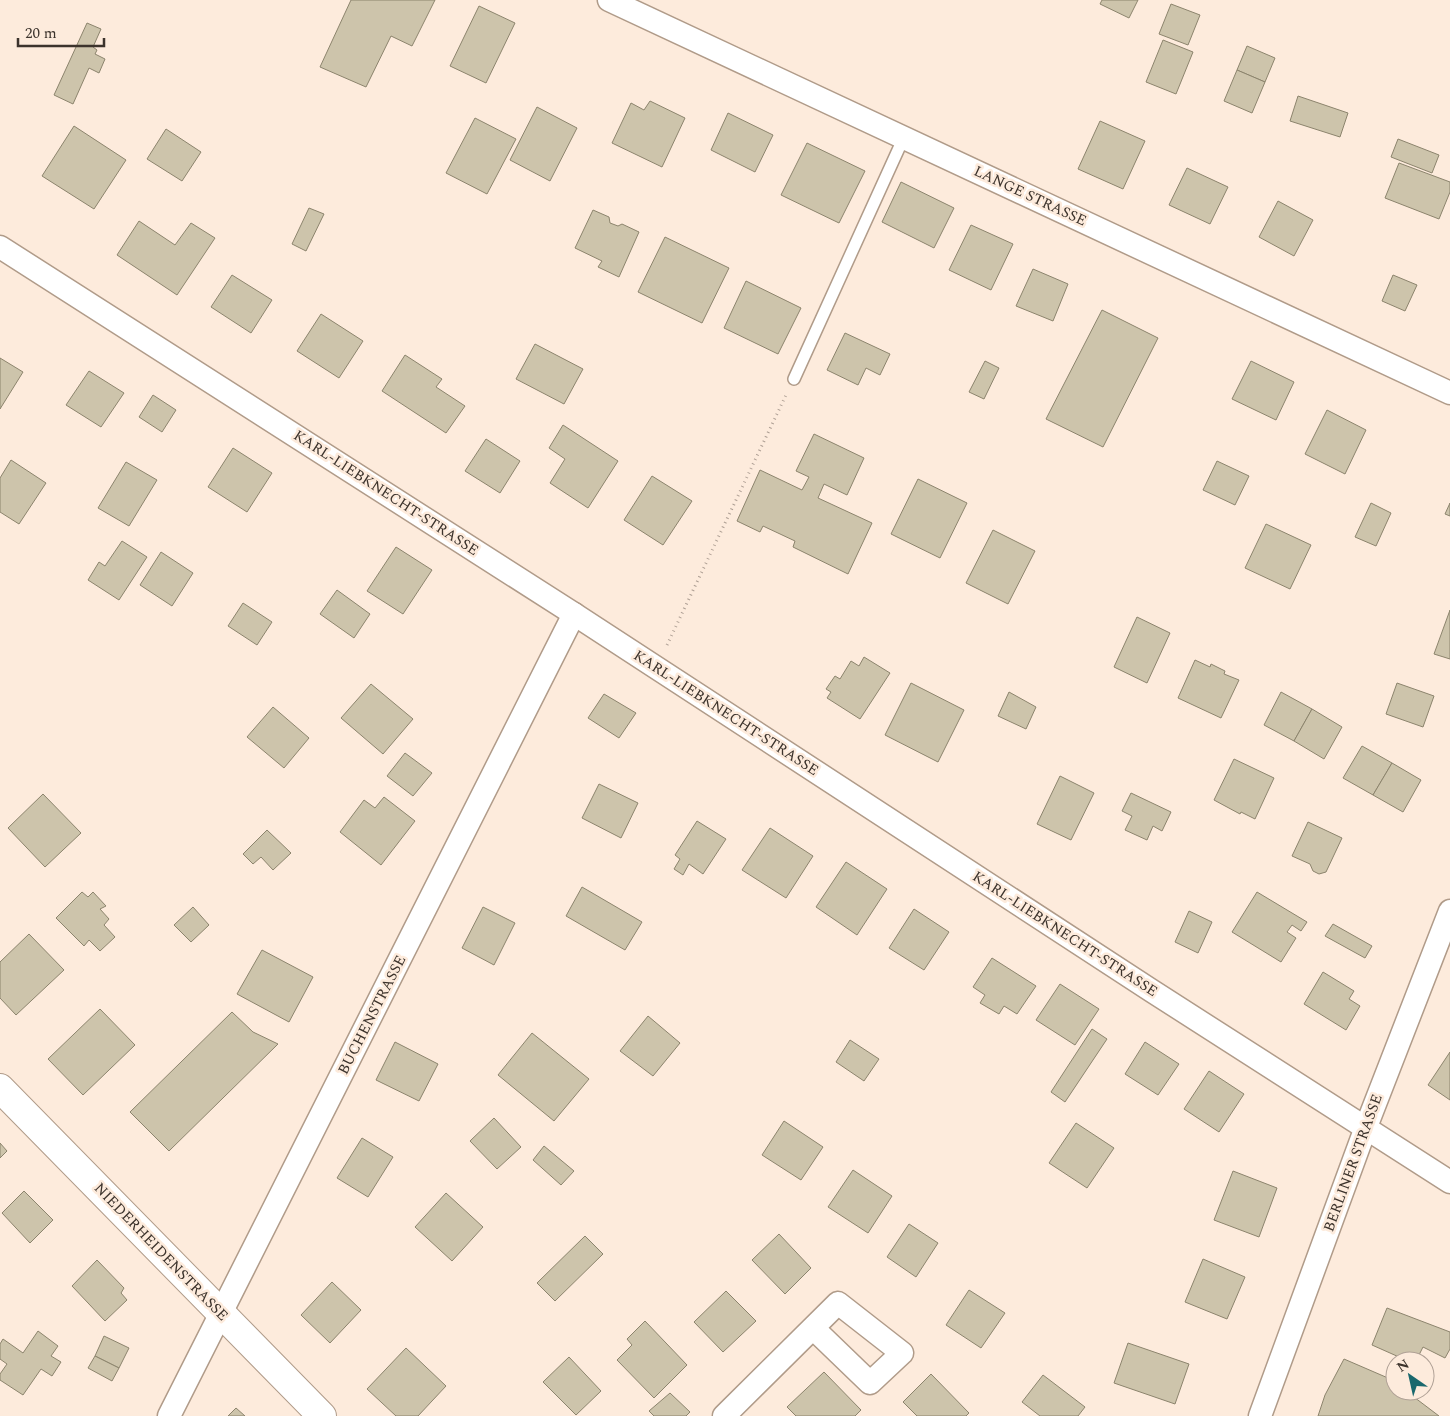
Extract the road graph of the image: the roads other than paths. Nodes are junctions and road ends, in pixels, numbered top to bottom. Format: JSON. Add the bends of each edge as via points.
{"nodes":[{"id":1,"x":609,"y":0,"type":"edge"},
{"id":2,"x":904,"y":138,"type":"junction"},
{"id":3,"x":0,"y":247,"type":"edge"},
{"id":4,"x":794,"y":378,"type":"road end"},
{"id":5,"x":1450,"y":393,"type":"edge"},
{"id":6,"x":574,"y":614,"type":"junction"},
{"id":7,"x":1450,"y":911,"type":"edge"},
{"id":8,"x":0,"y":1088,"type":"edge"},
{"id":9,"x":1366,"y":1128,"type":"junction"},
{"id":10,"x":1450,"y":1182,"type":"edge"},
{"id":11,"x":221,"y":1314,"type":"junction"},
{"id":12,"x":814,"y":1329,"type":"dead end"},
{"id":13,"x":169,"y":1416,"type":"edge"},
{"id":14,"x":322,"y":1416,"type":"edge"},
{"id":15,"x":724,"y":1416,"type":"edge"},
{"id":16,"x":1260,"y":1416,"type":"edge"}],
"edges":[{"from":1,"to":2,"type":"street","name":"LANGE STRASSE"},
{"from":2,"to":4,"type":"lane"},
{"from":2,"to":5,"type":"street","name":"LANGE STRASSE"},
{"from":3,"to":6,"type":"street","name":"KARL-LIEBKNECHT-STRASSE"},
{"from":6,"to":9,"type":"street","name":"KARL-LIEBKNECHT-STRASSE"},
{"from":6,"to":11,"type":"street","name":"BUCHENSTRASSE"},
{"from":7,"to":9,"type":"street","name":"BERLINER STRASSE"},
{"from":8,"to":11,"type":"street","name":"NIEDERHEIDENSTRASSE"},
{"from":9,"to":10,"type":"street","name":"KARL-LIEBKNECHT-STRASSE"},
{"from":9,"to":16,"type":"street","name":"BERLINER STRASSE"},
{"from":11,"to":13,"type":"street","name":"BUCHENSTRASSE"},
{"from":11,"to":14,"type":"street","name":"NIEDERHEIDENSTRASSE"},
{"from":12,"to":15,"type":"street"}]}
